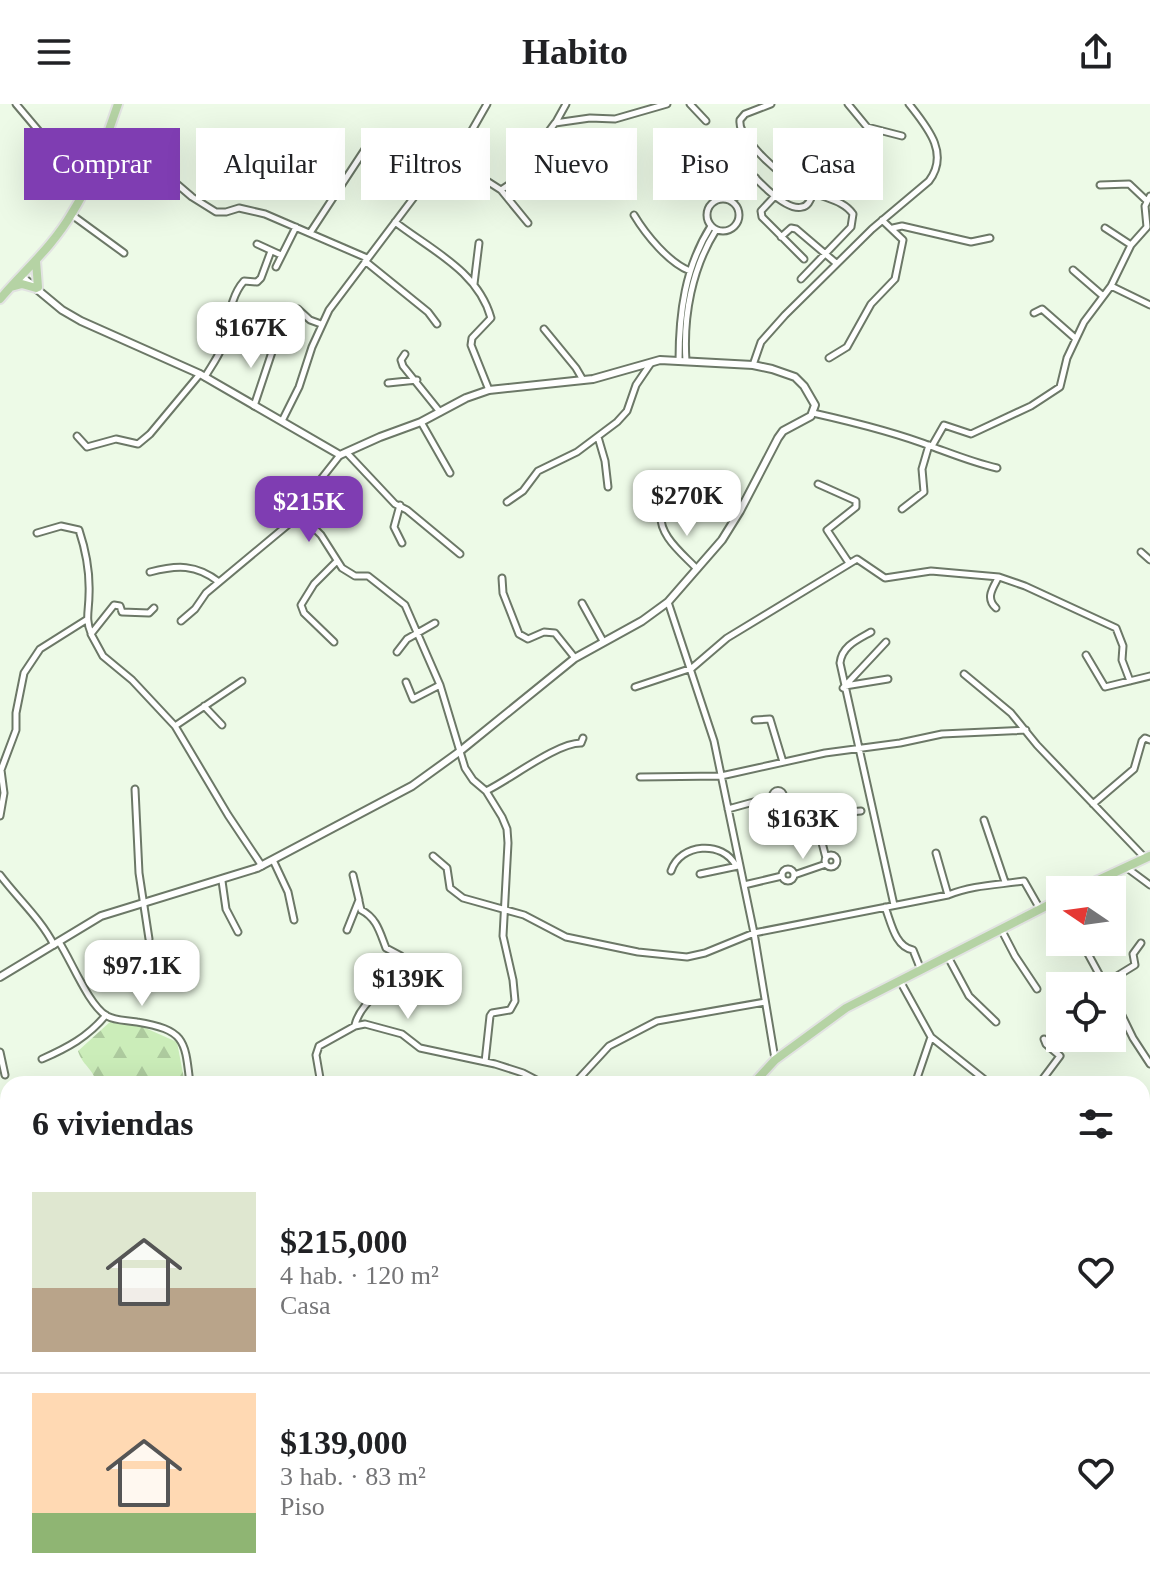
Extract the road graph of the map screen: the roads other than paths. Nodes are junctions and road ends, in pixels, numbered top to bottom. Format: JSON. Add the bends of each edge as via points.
{"nodes":[{"id":1,"x":16,"y":104,"type":"edge"},
{"id":2,"x":118,"y":104,"type":"edge"},
{"id":3,"x":487,"y":104,"type":"edge"},
{"id":4,"x":566,"y":104,"type":"edge"},
{"id":5,"x":667,"y":104,"type":"edge"},
{"id":6,"x":690,"y":104,"type":"edge"},
{"id":7,"x":771,"y":104,"type":"edge"},
{"id":8,"x":848,"y":104,"type":"edge"},
{"id":9,"x":909,"y":104,"type":"edge"},
{"id":10,"x":706,"y":121,"type":"dead end"},
{"id":11,"x":555,"y":123,"type":"junction"},
{"id":12,"x":36,"y":128,"type":"edge"},
{"id":13,"x":109,"y":128,"type":"edge"},
{"id":14,"x":473,"y":128,"type":"edge"},
{"id":15,"x":902,"y":136,"type":"dead end"},
{"id":16,"x":361,"y":155,"type":"edge"},
{"id":17,"x":773,"y":167,"type":"edge"},
{"id":18,"x":757,"y":179,"type":"edge"},
{"id":19,"x":490,"y":183,"type":"edge"},
{"id":20,"x":1100,"y":185,"type":"dead end"},
{"id":21,"x":180,"y":187,"type":"edge"},
{"id":22,"x":501,"y":190,"type":"junction"},
{"id":23,"x":773,"y":194,"type":"edge"},
{"id":24,"x":773,"y":199,"type":"edge"},
{"id":25,"x":1148,"y":199,"type":"edge"},
{"id":26,"x":79,"y":200,"type":"edge"},
{"id":27,"x":413,"y":200,"type":"edge"},
{"id":28,"x":717,"y":200,"type":"edge"},
{"id":29,"x":729,"y":200,"type":"edge"},
{"id":30,"x":738,"y":200,"type":"edge"},
{"id":31,"x":782,"y":200,"type":"edge"},
{"id":32,"x":810,"y":200,"type":"edge"},
{"id":33,"x":833,"y":200,"type":"edge"},
{"id":34,"x":736,"y":205,"type":"junction"},
{"id":35,"x":72,"y":215,"type":"junction"},
{"id":36,"x":634,"y":215,"type":"dead end"},
{"id":37,"x":882,"y":220,"type":"junction"},
{"id":38,"x":395,"y":222,"type":"junction"},
{"id":39,"x":528,"y":223,"type":"dead end"},
{"id":40,"x":296,"y":227,"type":"junction"},
{"id":41,"x":714,"y":228,"type":"junction"},
{"id":42,"x":893,"y":228,"type":"junction"},
{"id":43,"x":1105,"y":228,"type":"dead end"},
{"id":44,"x":1148,"y":228,"type":"edge"},
{"id":45,"x":310,"y":233,"type":"junction"},
{"id":46,"x":781,"y":237,"type":"junction"},
{"id":47,"x":990,"y":238,"type":"dead end"},
{"id":48,"x":479,"y":243,"type":"dead end"},
{"id":49,"x":257,"y":244,"type":"dead end"},
{"id":50,"x":1131,"y":245,"type":"junction"},
{"id":51,"x":271,"y":251,"type":"junction"},
{"id":52,"x":124,"y":253,"type":"dead end"},
{"id":53,"x":825,"y":254,"type":"junction"},
{"id":54,"x":282,"y":255,"type":"junction"},
{"id":55,"x":804,"y":259,"type":"dead end"},
{"id":56,"x":366,"y":260,"type":"junction"},
{"id":57,"x":36,"y":261,"type":"junction"},
{"id":58,"x":836,"y":263,"type":"junction"},
{"id":59,"x":276,"y":267,"type":"dead end"},
{"id":60,"x":1073,"y":270,"type":"dead end"},
{"id":61,"x":690,"y":271,"type":"junction"},
{"id":62,"x":23,"y":274,"type":"junction"},
{"id":63,"x":476,"y":274,"type":"junction"},
{"id":64,"x":469,"y":275,"type":"junction"},
{"id":65,"x":801,"y":279,"type":"dead end"},
{"id":66,"x":474,"y":284,"type":"junction"},
{"id":67,"x":1111,"y":286,"type":"junction"},
{"id":68,"x":10,"y":287,"type":"junction"},
{"id":69,"x":38,"y":288,"type":"junction"},
{"id":70,"x":1103,"y":296,"type":"junction"},
{"id":71,"x":0,"y":299,"type":"edge"},
{"id":72,"x":1150,"y":305,"type":"edge"},
{"id":73,"x":298,"y":309,"type":"dead end"},
{"id":74,"x":1034,"y":313,"type":"dead end"},
{"id":75,"x":321,"y":324,"type":"junction"},
{"id":76,"x":437,"y":324,"type":"dead end"},
{"id":77,"x":544,"y":329,"type":"dead end"},
{"id":78,"x":1075,"y":338,"type":"junction"},
{"id":79,"x":275,"y":343,"type":"dead end"},
{"id":80,"x":405,"y":354,"type":"dead end"},
{"id":81,"x":829,"y":358,"type":"dead end"},
{"id":82,"x":682,"y":361,"type":"junction"},
{"id":83,"x":651,"y":362,"type":"junction"},
{"id":84,"x":753,"y":365,"type":"junction"},
{"id":85,"x":202,"y":376,"type":"junction"},
{"id":86,"x":417,"y":380,"type":"junction"},
{"id":87,"x":583,"y":380,"type":"junction"},
{"id":88,"x":388,"y":383,"type":"dead end"},
{"id":89,"x":489,"y":390,"type":"junction"},
{"id":90,"x":254,"y":406,"type":"junction"},
{"id":91,"x":440,"y":412,"type":"junction"},
{"id":92,"x":813,"y":413,"type":"junction"},
{"id":93,"x":282,"y":421,"type":"junction"},
{"id":94,"x":421,"y":422,"type":"junction"},
{"id":95,"x":77,"y":436,"type":"dead end"},
{"id":96,"x":598,"y":437,"type":"junction"},
{"id":97,"x":930,"y":446,"type":"junction"},
{"id":98,"x":344,"y":454,"type":"junction"},
{"id":99,"x":997,"y":468,"type":"dead end"},
{"id":100,"x":450,"y":473,"type":"dead end"},
{"id":101,"x":818,"y":484,"type":"dead end"},
{"id":102,"x":608,"y":487,"type":"dead end"},
{"id":103,"x":507,"y":502,"type":"dead end"},
{"id":104,"x":400,"y":505,"type":"junction"},
{"id":105,"x":902,"y":509,"type":"dead end"},
{"id":106,"x":661,"y":510,"type":"dead end"},
{"id":107,"x":300,"y":514,"type":"junction"},
{"id":108,"x":37,"y":533,"type":"dead end"},
{"id":109,"x":402,"y":543,"type":"dead end"},
{"id":110,"x":1141,"y":552,"type":"dead end"},
{"id":111,"x":460,"y":554,"type":"dead end"},
{"id":112,"x":1150,"y":560,"type":"edge"},
{"id":113,"x":336,"y":562,"type":"junction"},
{"id":114,"x":849,"y":563,"type":"junction"},
{"id":115,"x":698,"y":570,"type":"junction"},
{"id":116,"x":150,"y":572,"type":"dead end"},
{"id":117,"x":999,"y":577,"type":"junction"},
{"id":118,"x":502,"y":578,"type":"dead end"},
{"id":119,"x":219,"y":582,"type":"junction"},
{"id":120,"x":668,"y":602,"type":"junction"},
{"id":121,"x":582,"y":603,"type":"dead end"},
{"id":122,"x":154,"y":608,"type":"dead end"},
{"id":123,"x":996,"y":608,"type":"dead end"},
{"id":124,"x":86,"y":620,"type":"junction"},
{"id":125,"x":181,"y":621,"type":"dead end"},
{"id":126,"x":435,"y":623,"type":"dead end"},
{"id":127,"x":417,"y":632,"type":"junction"},
{"id":128,"x":871,"y":632,"type":"dead end"},
{"id":129,"x":91,"y":634,"type":"junction"},
{"id":130,"x":603,"y":641,"type":"junction"},
{"id":131,"x":334,"y":642,"type":"dead end"},
{"id":132,"x":886,"y":642,"type":"dead end"},
{"id":133,"x":397,"y":652,"type":"dead end"},
{"id":134,"x":1086,"y":655,"type":"dead end"},
{"id":135,"x":575,"y":658,"type":"junction"},
{"id":136,"x":692,"y":668,"type":"junction"},
{"id":137,"x":964,"y":674,"type":"dead end"},
{"id":138,"x":1150,"y":676,"type":"edge"},
{"id":139,"x":888,"y":679,"type":"dead end"},
{"id":140,"x":242,"y":681,"type":"dead end"},
{"id":141,"x":1130,"y":681,"type":"junction"},
{"id":142,"x":406,"y":682,"type":"dead end"},
{"id":143,"x":440,"y":685,"type":"junction"},
{"id":144,"x":635,"y":687,"type":"dead end"},
{"id":145,"x":844,"y":687,"type":"junction"},
{"id":146,"x":204,"y":706,"type":"junction"},
{"id":147,"x":755,"y":720,"type":"dead end"},
{"id":148,"x":222,"y":725,"type":"dead end"},
{"id":149,"x":175,"y":726,"type":"junction"},
{"id":150,"x":1026,"y":730,"type":"junction"},
{"id":151,"x":583,"y":738,"type":"dead end"},
{"id":152,"x":1150,"y":740,"type":"edge"},
{"id":153,"x":859,"y":748,"type":"junction"},
{"id":154,"x":459,"y":752,"type":"junction"},
{"id":155,"x":783,"y":762,"type":"junction"},
{"id":156,"x":721,"y":776,"type":"junction"},
{"id":157,"x":640,"y":777,"type":"dead end"},
{"id":158,"x":135,"y":789,"type":"dead end"},
{"id":159,"x":486,"y":791,"type":"junction"},
{"id":160,"x":1093,"y":804,"type":"junction"},
{"id":161,"x":1,"y":808,"type":"edge"},
{"id":162,"x":728,"y":809,"type":"junction"},
{"id":163,"x":861,"y":811,"type":"dead end"},
{"id":164,"x":0,"y":816,"type":"edge"},
{"id":165,"x":815,"y":816,"type":"junction"},
{"id":166,"x":984,"y":820,"type":"dead end"},
{"id":167,"x":936,"y":853,"type":"dead end"},
{"id":168,"x":433,"y":856,"type":"dead end"},
{"id":169,"x":1148,"y":857,"type":"edge"},
{"id":170,"x":273,"y":860,"type":"junction"},
{"id":171,"x":262,"y":866,"type":"junction"},
{"id":172,"x":738,"y":866,"type":"junction"},
{"id":173,"x":1126,"y":867,"type":"junction"},
{"id":174,"x":671,"y":871,"type":"dead end"},
{"id":175,"x":700,"y":874,"type":"dead end"},
{"id":176,"x":0,"y":875,"type":"edge"},
{"id":177,"x":353,"y":875,"type":"dead end"},
{"id":178,"x":1107,"y":876,"type":"edge"},
{"id":179,"x":222,"y":881,"type":"junction"},
{"id":180,"x":1005,"y":882,"type":"junction"},
{"id":181,"x":744,"y":885,"type":"junction"},
{"id":182,"x":1150,"y":885,"type":"edge"},
{"id":183,"x":948,"y":895,"type":"junction"},
{"id":184,"x":359,"y":901,"type":"junction"},
{"id":185,"x":142,"y":902,"type":"junction"},
{"id":186,"x":894,"y":905,"type":"junction"},
{"id":187,"x":1046,"y":906,"type":"edge"},
{"id":188,"x":885,"y":907,"type":"junction"},
{"id":189,"x":1040,"y":909,"type":"junction"},
{"id":190,"x":505,"y":910,"type":"junction"},
{"id":191,"x":294,"y":920,"type":"dead end"},
{"id":192,"x":1001,"y":929,"type":"junction"},
{"id":193,"x":347,"y":930,"type":"dead end"},
{"id":194,"x":238,"y":932,"type":"dead end"},
{"id":195,"x":754,"y":933,"type":"junction"},
{"id":196,"x":149,"y":939,"type":"dead end"},
{"id":197,"x":57,"y":943,"type":"junction"},
{"id":198,"x":1141,"y":943,"type":"dead end"},
{"id":199,"x":947,"y":956,"type":"junction"},
{"id":200,"x":921,"y":970,"type":"junction"},
{"id":201,"x":1124,"y":972,"type":"edge"},
{"id":202,"x":0,"y":977,"type":"edge"},
{"id":203,"x":900,"y":980,"type":"junction"},
{"id":204,"x":1037,"y":989,"type":"dead end"},
{"id":205,"x":765,"y":1002,"type":"junction"},
{"id":206,"x":106,"y":1015,"type":"junction"},
{"id":207,"x":996,"y":1022,"type":"dead end"},
{"id":208,"x":1126,"y":1024,"type":"edge"},
{"id":209,"x":355,"y":1026,"type":"junction"},
{"id":210,"x":931,"y":1037,"type":"junction"},
{"id":211,"x":1044,"y":1039,"type":"dead end"},
{"id":212,"x":0,"y":1052,"type":"edge"},
{"id":213,"x":42,"y":1059,"type":"dead end"},
{"id":214,"x":775,"y":1060,"type":"junction"},
{"id":215,"x":485,"y":1062,"type":"junction"},
{"id":216,"x":1150,"y":1064,"type":"edge"},
{"id":217,"x":5,"y":1075,"type":"dead end"},
{"id":218,"x":189,"y":1076,"type":"edge"},
{"id":219,"x":320,"y":1076,"type":"edge"},
{"id":220,"x":529,"y":1076,"type":"edge"},
{"id":221,"x":581,"y":1076,"type":"edge"},
{"id":222,"x":760,"y":1076,"type":"edge"},
{"id":223,"x":918,"y":1076,"type":"edge"},
{"id":224,"x":980,"y":1076,"type":"edge"},
{"id":225,"x":1045,"y":1076,"type":"edge"}],
"edges":[{"from":1,"to":12,"type":"street"},
{"from":2,"to":13,"type":"main road"},
{"from":3,"to":14,"type":"street"},
{"from":4,"to":11,"type":"street"},
{"from":5,"to":11,"type":"street","via":[[615,119]]},
{"from":6,"to":10,"type":"street"},
{"from":7,"to":17,"type":"street","via":[[745,114],[740,127]]},
{"from":8,"to":15,"type":"street","via":[[867,127]]},
{"from":9,"to":37,"type":"street","via":[[934,139],[939,161],[929,181]]},
{"from":11,"to":22,"type":"street"},
{"from":16,"to":45,"type":"street"},
{"from":18,"to":23,"type":"street"},
{"from":19,"to":22,"type":"street"},
{"from":20,"to":25,"type":"street","via":[[1129,184]]},
{"from":21,"to":40,"type":"street","via":[[216,212],[247,209]]},
{"from":22,"to":39,"type":"street"},
{"from":24,"to":46,"type":"street","via":[[761,214]]},
{"from":25,"to":44,"type":"street"},
{"from":26,"to":35,"type":"main road"},
{"from":27,"to":38,"type":"street"},
{"from":28,"to":41,"type":"street","via":[[707,216]]},
{"from":29,"to":34,"type":"street"},
{"from":30,"to":34,"type":"street"},
{"from":31,"to":32,"type":"street","via":[[802,208]]},
{"from":33,"to":53,"type":"street","via":[[853,214],[851,227]]},
{"from":34,"to":41,"type":"street","via":[[736,225],[727,231]]},
{"from":35,"to":52,"type":"street"},
{"from":35,"to":57,"type":"main road"},
{"from":36,"to":61,"type":"street","via":[[668,258]]},
{"from":37,"to":42,"type":"street"},
{"from":37,"to":58,"type":"street"},
{"from":38,"to":56,"type":"street"},
{"from":38,"to":64,"type":"street"},
{"from":40,"to":45,"type":"street"},
{"from":40,"to":54,"type":"street"},
{"from":41,"to":61,"type":"street"},
{"from":41,"to":82,"type":"street","via":[[694,280]]},
{"from":42,"to":47,"type":"street","via":[[971,242]]},
{"from":42,"to":81,"type":"street","via":[[903,240],[895,279],[871,304],[847,347]]},
{"from":43,"to":50,"type":"street"},
{"from":44,"to":50,"type":"street"},
{"from":45,"to":56,"type":"street"},
{"from":46,"to":53,"type":"street","via":[[796,229]]},
{"from":46,"to":55,"type":"street"},
{"from":48,"to":63,"type":"street"},
{"from":49,"to":51,"type":"street"},
{"from":50,"to":67,"type":"street"},
{"from":51,"to":54,"type":"street"},
{"from":51,"to":85,"type":"street","via":[[261,278],[240,285],[220,352]]},
{"from":53,"to":58,"type":"street"},
{"from":53,"to":65,"type":"street"},
{"from":54,"to":59,"type":"street"},
{"from":56,"to":75,"type":"street"},
{"from":56,"to":76,"type":"street"},
{"from":57,"to":62,"type":"main road"},
{"from":57,"to":69,"type":"main road"},
{"from":58,"to":84,"type":"street","via":[[765,336]]},
{"from":60,"to":70,"type":"street"},
{"from":61,"to":82,"type":"street","via":[[683,300]]},
{"from":62,"to":68,"type":"main road"},
{"from":62,"to":69,"type":"street"},
{"from":63,"to":64,"type":"street"},
{"from":63,"to":66,"type":"street"},
{"from":64,"to":66,"type":"street"},
{"from":66,"to":89,"type":"street","via":[[491,318],[471,345]]},
{"from":67,"to":70,"type":"street"},
{"from":67,"to":72,"type":"street"},
{"from":68,"to":69,"type":"main road"},
{"from":68,"to":71,"type":"main road"},
{"from":69,"to":85,"type":"street","via":[[86,324]]},
{"from":70,"to":78,"type":"street"},
{"from":73,"to":75,"type":"street"},
{"from":74,"to":78,"type":"street","via":[[1048,312]]},
{"from":75,"to":93,"type":"street"},
{"from":77,"to":87,"type":"street"},
{"from":78,"to":97,"type":"street","via":[[1060,387],[971,434],[944,425]]},
{"from":79,"to":90,"type":"street"},
{"from":80,"to":86,"type":"street","via":[[401,362]]},
{"from":82,"to":83,"type":"street"},
{"from":82,"to":84,"type":"street"},
{"from":83,"to":87,"type":"street"},
{"from":83,"to":96,"type":"street","via":[[624,415]]},
{"from":84,"to":92,"type":"street","via":[[795,377],[815,405]]},
{"from":85,"to":90,"type":"street"},
{"from":85,"to":95,"type":"street","via":[[138,444],[116,439],[87,447]]},
{"from":86,"to":88,"type":"street"},
{"from":86,"to":91,"type":"street"},
{"from":87,"to":89,"type":"street"},
{"from":89,"to":91,"type":"street"},
{"from":90,"to":93,"type":"street"},
{"from":91,"to":94,"type":"street"},
{"from":92,"to":97,"type":"street"},
{"from":92,"to":115,"type":"street","via":[[783,431],[740,511]]},
{"from":93,"to":98,"type":"street"},
{"from":94,"to":98,"type":"street"},
{"from":94,"to":100,"type":"street"},
{"from":96,"to":102,"type":"street"},
{"from":96,"to":103,"type":"street","via":[[538,471]]},
{"from":97,"to":99,"type":"street"},
{"from":97,"to":105,"type":"street","via":[[922,469],[924,492]]},
{"from":98,"to":104,"type":"street"},
{"from":98,"to":107,"type":"street","via":[[314,488]]},
{"from":101,"to":114,"type":"street","via":[[856,501],[856,507],[827,530]]},
{"from":104,"to":109,"type":"street","via":[[394,527]]},
{"from":104,"to":111,"type":"street"},
{"from":106,"to":115,"type":"street","via":[[667,536]]},
{"from":107,"to":113,"type":"street","via":[[321,535]]},
{"from":107,"to":119,"type":"street"},
{"from":108,"to":124,"type":"street","via":[[61,526],[79,530],[86,556]]},
{"from":110,"to":112,"type":"street"},
{"from":113,"to":127,"type":"street","via":[[355,576],[368,576],[405,605]]},
{"from":113,"to":131,"type":"street","via":[[301,605]]},
{"from":114,"to":117,"type":"street","via":[[859,560],[885,578],[931,571]]},
{"from":114,"to":136,"type":"street","via":[[727,638]]},
{"from":115,"to":120,"type":"street"},
{"from":116,"to":119,"type":"street","via":[[175,566]]},
{"from":117,"to":123,"type":"street","via":[[990,596]]},
{"from":117,"to":141,"type":"street","via":[[1116,628]]},
{"from":118,"to":135,"type":"street","via":[[519,634],[533,639],[555,633]]},
{"from":119,"to":125,"type":"street"},
{"from":120,"to":130,"type":"street"},
{"from":120,"to":136,"type":"street"},
{"from":121,"to":130,"type":"street"},
{"from":122,"to":129,"type":"street","via":[[149,613],[122,612],[114,605]]},
{"from":124,"to":129,"type":"street"},
{"from":124,"to":161,"type":"street","via":[[40,649],[28,663],[16,730],[1,770]]},
{"from":126,"to":127,"type":"street"},
{"from":127,"to":133,"type":"street"},
{"from":127,"to":143,"type":"street"},
{"from":128,"to":145,"type":"street","via":[[842,652]]},
{"from":129,"to":149,"type":"street","via":[[103,656]]},
{"from":130,"to":135,"type":"street"},
{"from":132,"to":145,"type":"street"},
{"from":134,"to":141,"type":"street","via":[[1105,687]]},
{"from":135,"to":154,"type":"street"},
{"from":136,"to":144,"type":"street"},
{"from":136,"to":156,"type":"street"},
{"from":137,"to":150,"type":"street"},
{"from":138,"to":141,"type":"street"},
{"from":139,"to":145,"type":"street"},
{"from":140,"to":146,"type":"street"},
{"from":142,"to":143,"type":"street","via":[[413,699]]},
{"from":143,"to":154,"type":"street"},
{"from":145,"to":153,"type":"street"},
{"from":146,"to":148,"type":"street"},
{"from":146,"to":149,"type":"street"},
{"from":147,"to":155,"type":"street","via":[[770,719]]},
{"from":149,"to":171,"type":"street"},
{"from":150,"to":153,"type":"street","via":[[942,734]]},
{"from":150,"to":160,"type":"street"},
{"from":151,"to":159,"type":"street"},
{"from":152,"to":160,"type":"street","via":[[1142,741],[1134,769]]},
{"from":153,"to":155,"type":"street"},
{"from":153,"to":186,"type":"street"},
{"from":154,"to":159,"type":"street","via":[[473,780]]},
{"from":154,"to":170,"type":"street","via":[[389,799]]},
{"from":155,"to":156,"type":"street"},
{"from":156,"to":157,"type":"street"},
{"from":156,"to":162,"type":"street"},
{"from":158,"to":185,"type":"street"},
{"from":159,"to":190,"type":"street","via":[[507,829]]},
{"from":160,"to":169,"type":"street"},
{"from":161,"to":164,"type":"street"},
{"from":162,"to":165,"type":"street","via":[[772,797],[796,814]]},
{"from":162,"to":172,"type":"street"},
{"from":163,"to":165,"type":"street"},
{"from":165,"to":181,"type":"street","via":[[826,861],[789,881],[782,876]]},
{"from":166,"to":180,"type":"street"},
{"from":167,"to":183,"type":"street"},
{"from":168,"to":190,"type":"street","via":[[445,864],[448,883],[458,895]]},
{"from":169,"to":173,"type":"main road"},
{"from":170,"to":171,"type":"street"},
{"from":170,"to":191,"type":"street"},
{"from":171,"to":179,"type":"street"},
{"from":172,"to":174,"type":"street","via":[[725,853],[708,847],[685,853]]},
{"from":172,"to":175,"type":"street"},
{"from":172,"to":181,"type":"street"},
{"from":173,"to":178,"type":"main road"},
{"from":173,"to":182,"type":"street"},
{"from":176,"to":197,"type":"street"},
{"from":177,"to":184,"type":"street"},
{"from":179,"to":185,"type":"street"},
{"from":179,"to":194,"type":"street","via":[[226,909]]},
{"from":180,"to":183,"type":"street"},
{"from":180,"to":189,"type":"street","via":[[1024,881]]},
{"from":181,"to":195,"type":"street"},
{"from":183,"to":186,"type":"street"},
{"from":184,"to":193,"type":"street"},
{"from":184,"to":209,"type":"street","via":[[382,931],[386,948],[401,956],[403,964],[359,1012]]},
{"from":185,"to":196,"type":"street"},
{"from":185,"to":197,"type":"street","via":[[101,916]]},
{"from":186,"to":188,"type":"street"},
{"from":187,"to":189,"type":"main road"},
{"from":188,"to":195,"type":"street"},
{"from":188,"to":200,"type":"street","via":[[900,942],[913,950]]},
{"from":189,"to":192,"type":"main road"},
{"from":190,"to":195,"type":"street","via":[[566,937],[656,955],[695,956]]},
{"from":190,"to":215,"type":"street","via":[[503,936],[515,1001],[510,1010],[490,1016]]},
{"from":192,"to":199,"type":"main road"},
{"from":192,"to":204,"type":"street"},
{"from":195,"to":205,"type":"street"},
{"from":197,"to":202,"type":"street"},
{"from":197,"to":206,"type":"street"},
{"from":198,"to":201,"type":"street","via":[[1133,954],[1135,965]]},
{"from":199,"to":200,"type":"main road"},
{"from":199,"to":207,"type":"street","via":[[966,991]]},
{"from":200,"to":203,"type":"main road"},
{"from":203,"to":210,"type":"street"},
{"from":203,"to":214,"type":"main road","via":[[827,1020]]},
{"from":205,"to":214,"type":"street"},
{"from":205,"to":221,"type":"street","via":[[657,1021],[609,1046]]},
{"from":206,"to":213,"type":"street","via":[[77,1043]]},
{"from":206,"to":218,"type":"street","via":[[181,1038]]},
{"from":208,"to":216,"type":"street"},
{"from":209,"to":215,"type":"street","via":[[393,1031],[420,1048]]},
{"from":209,"to":219,"type":"street","via":[[316,1050]]},
{"from":210,"to":223,"type":"street"},
{"from":210,"to":224,"type":"street"},
{"from":211,"to":225,"type":"street","via":[[1060,1056]]},
{"from":212,"to":217,"type":"street"},
{"from":214,"to":222,"type":"main road"},
{"from":215,"to":220,"type":"street"}]}
